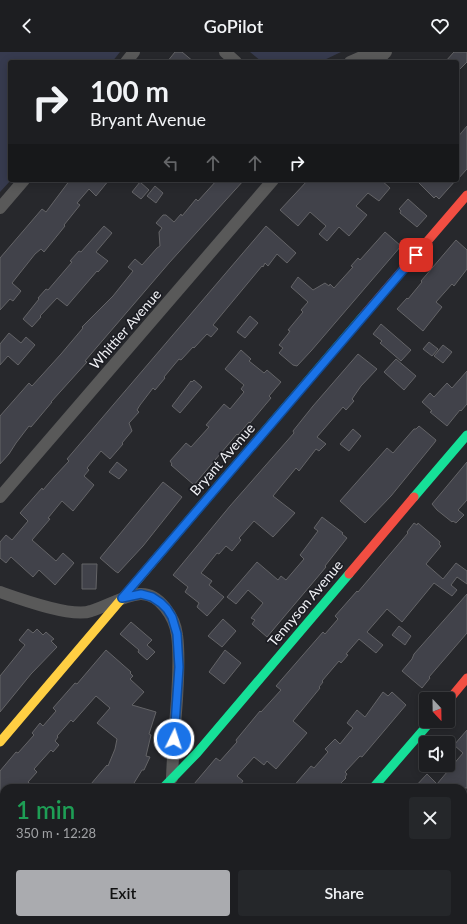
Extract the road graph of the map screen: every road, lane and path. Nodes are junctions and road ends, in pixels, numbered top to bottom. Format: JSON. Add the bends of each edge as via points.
{"nodes":[{"id":1,"x":134,"y":52,"type":"edge"},
{"id":2,"x":225,"y":52,"type":"edge"},
{"id":3,"x":373,"y":52,"type":"edge"},
{"id":4,"x":386,"y":52,"type":"edge"},
{"id":5,"x":128,"y":60,"type":"edge"},
{"id":6,"x":234,"y":60,"type":"edge"},
{"id":7,"x":355,"y":60,"type":"edge"},
{"id":8,"x":378,"y":60,"type":"edge"},
{"id":9,"x":22,"y":182,"type":"edge"},
{"id":10,"x":271,"y":182,"type":"edge"},
{"id":11,"x":467,"y":196,"type":"edge"},
{"id":12,"x":0,"y":208,"type":"edge"},
{"id":13,"x":467,"y":435,"type":"edge"},
{"id":14,"x":0,"y":497,"type":"edge"},
{"id":15,"x":0,"y":592,"type":"edge"},
{"id":16,"x":122,"y":598,"type":"junction"},
{"id":17,"x":467,"y":678,"type":"edge"},
{"id":18,"x":463,"y":692,"type":"edge"},
{"id":19,"x":424,"y":728,"type":"edge"},
{"id":20,"x":0,"y":742,"type":"edge"},
{"id":21,"x":172,"y":778,"type":"junction"},
{"id":22,"x":167,"y":784,"type":"edge"},
{"id":23,"x":376,"y":784,"type":"edge"}],
"edges":[{"from":1,"to":5,"type":"street"},
{"from":2,"to":6,"type":"street"},
{"from":3,"to":7,"type":"street"},
{"from":4,"to":8,"type":"street"},
{"from":9,"to":12,"type":"street"},
{"from":10,"to":14,"type":"street","name":"Whittier Avenue"},
{"from":11,"to":16,"type":"street","name":"Bryant Avenue"},
{"from":13,"to":21,"type":"street","name":"Tennyson Avenue","via":[[197,753]]},
{"from":15,"to":16,"type":"street","via":[[34,604],[69,611],[90,612]]},
{"from":16,"to":20,"type":"street","name":"Bryant Avenue"},
{"from":16,"to":21,"type":"street","via":[[141,594],[152,597],[167,609],[177,634],[179,667]]},
{"from":17,"to":18,"type":"street"},
{"from":19,"to":23,"type":"street"},
{"from":21,"to":22,"type":"street","name":"Tennyson Avenue"}]}
